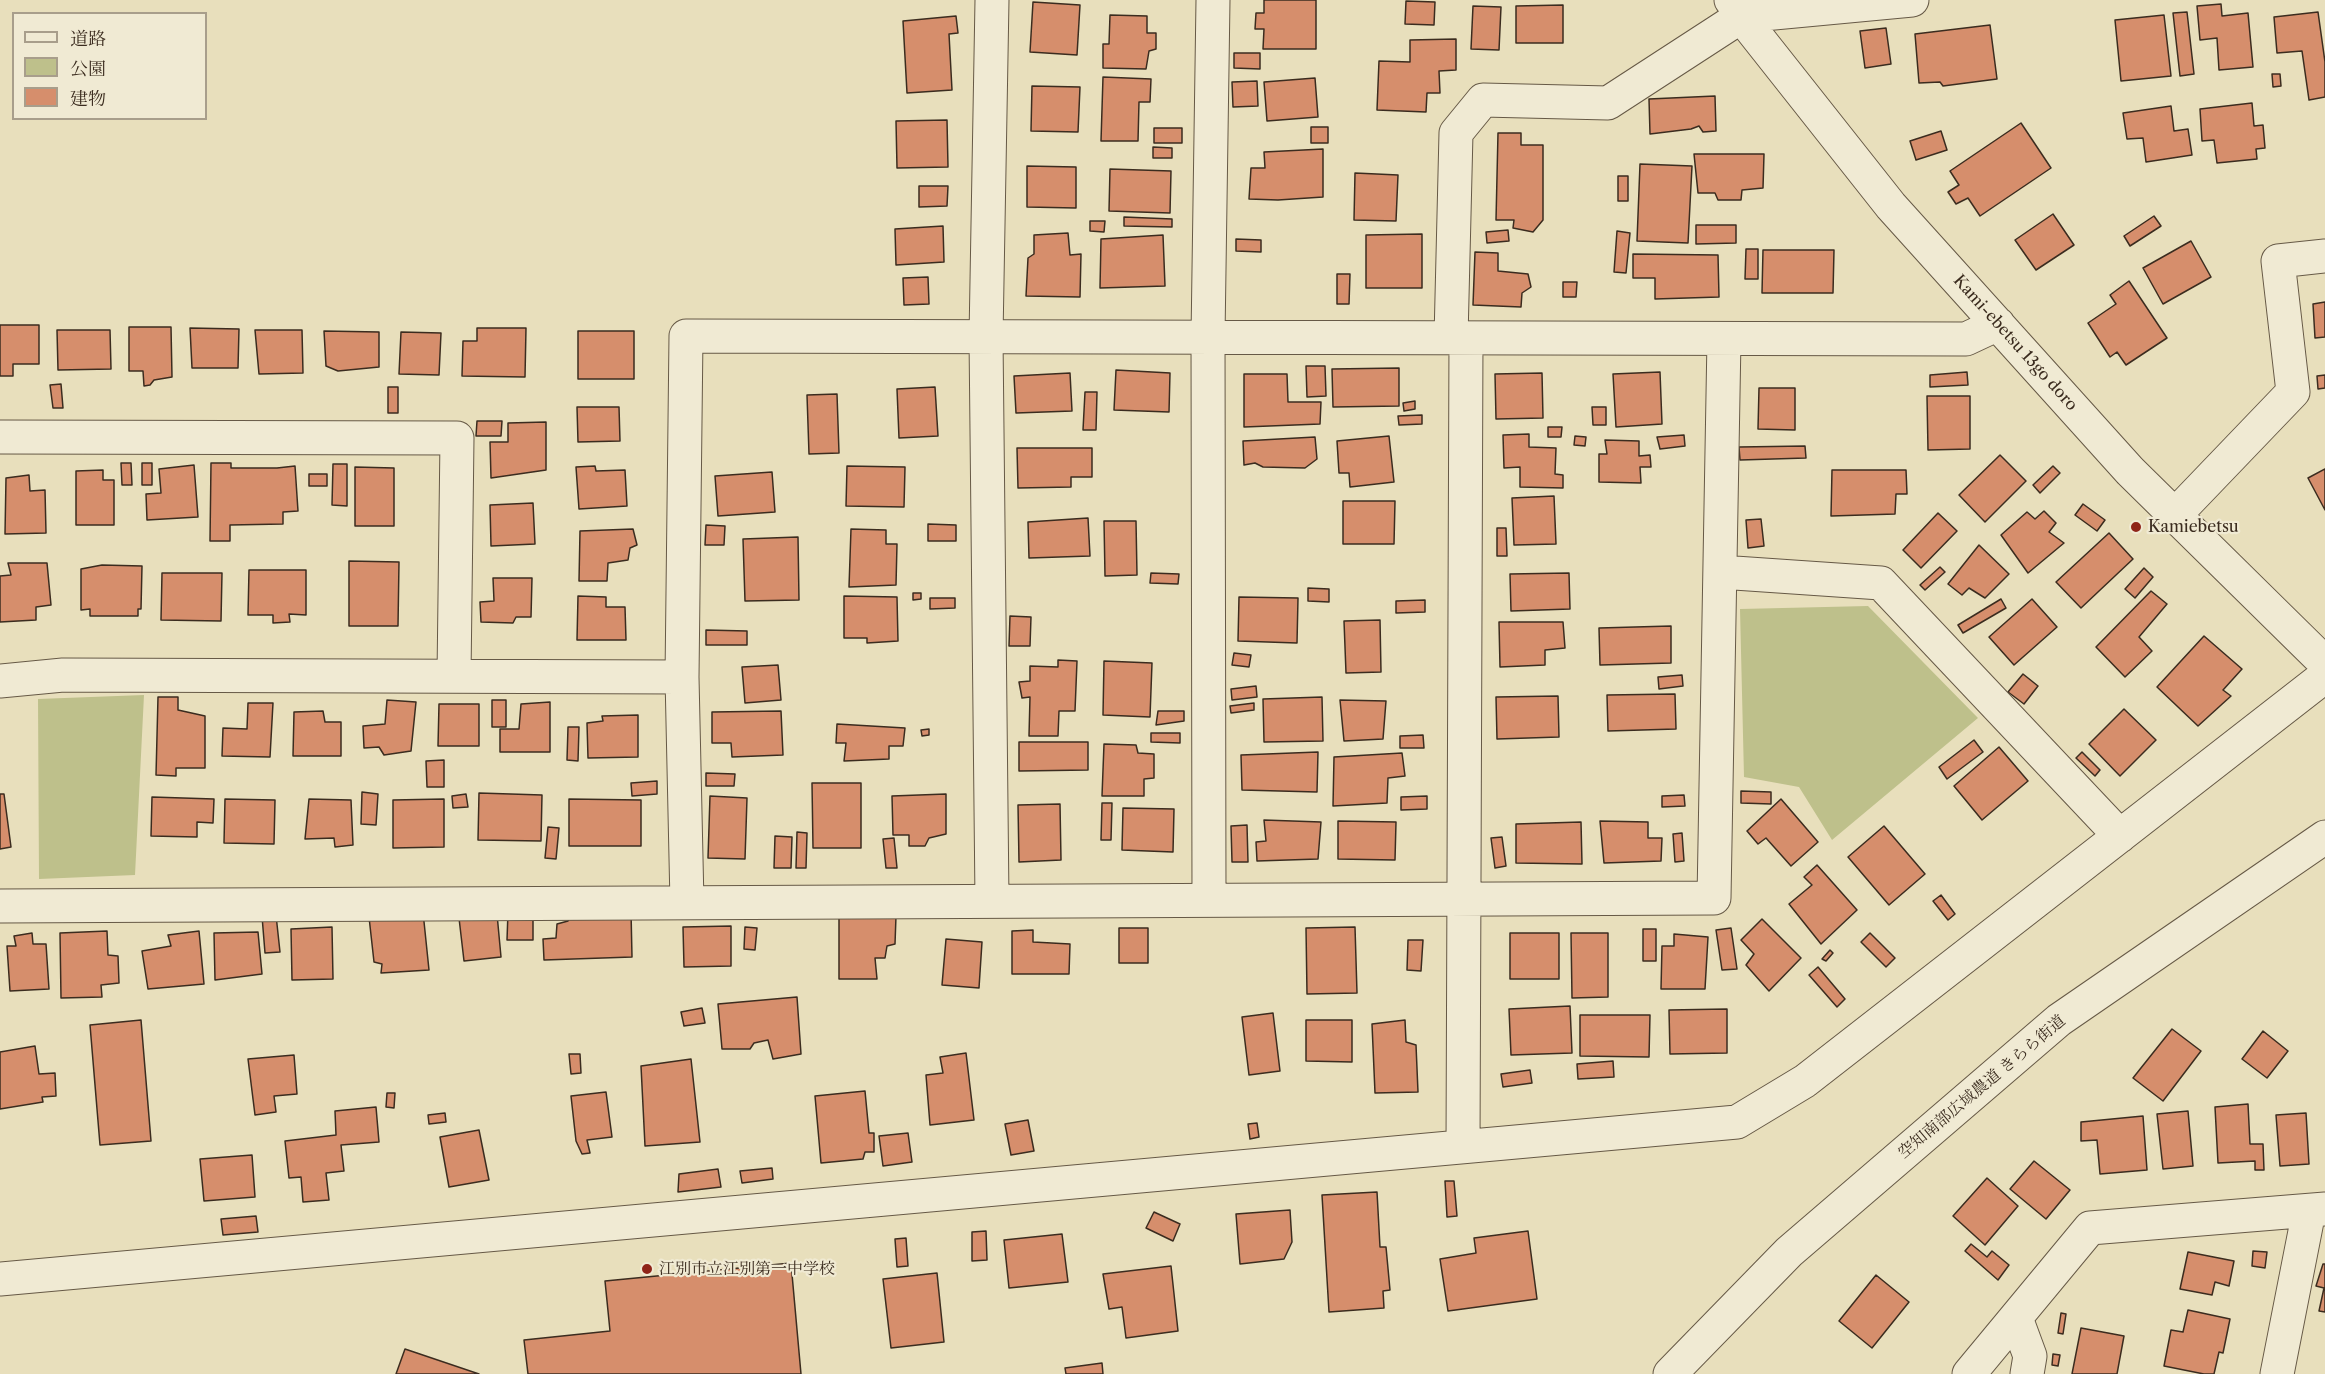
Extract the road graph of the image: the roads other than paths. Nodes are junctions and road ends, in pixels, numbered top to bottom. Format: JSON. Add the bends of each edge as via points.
{"nodes":[{"id":1,"x":992,"y":0,"type":"edge"},
{"id":2,"x":1214,"y":0,"type":"edge"},
{"id":3,"x":1912,"y":0,"type":"edge"},
{"id":4,"x":1737,"y":8,"type":"edge"},
{"id":5,"x":2325,"y":256,"type":"edge"},
{"id":6,"x":1998,"y":324,"type":"junction"},
{"id":7,"x":986,"y":337,"type":"junction"},
{"id":8,"x":1208,"y":337,"type":"junction"},
{"id":9,"x":1459,"y":338,"type":"junction"},
{"id":10,"x":1724,"y":339,"type":"junction"},
{"id":11,"x":0,"y":437,"type":"edge"},
{"id":12,"x":2175,"y":515,"type":"junction"},
{"id":13,"x":1720,"y":572,"type":"junction"},
{"id":14,"x":2325,"y":663,"type":"edge"},
{"id":15,"x":454,"y":676,"type":"junction"},
{"id":16,"x":2325,"y":676,"type":"edge"},
{"id":17,"x":682,"y":677,"type":"junction"},
{"id":18,"x":0,"y":681,"type":"edge"},
{"id":19,"x":2120,"y":836,"type":"junction"},
{"id":20,"x":2325,"y":837,"type":"edge"},
{"id":21,"x":1462,"y":899,"type":"junction"},
{"id":22,"x":1209,"y":900,"type":"junction"},
{"id":23,"x":992,"y":901,"type":"junction"},
{"id":24,"x":687,"y":903,"type":"junction"},
{"id":25,"x":0,"y":906,"type":"edge"},
{"id":26,"x":1463,"y":1146,"type":"junction"},
{"id":27,"x":2317,"y":1210,"type":"edge"},
{"id":28,"x":0,"y":1279,"type":"edge"},
{"id":29,"x":2016,"y":1318,"type":"junction"},
{"id":30,"x":1670,"y":1374,"type":"edge"},
{"id":31,"x":1969,"y":1374,"type":"edge"},
{"id":32,"x":2027,"y":1374,"type":"edge"},
{"id":33,"x":2277,"y":1374,"type":"edge"}],
"edges":[{"from":1,"to":7,"type":"street"},
{"from":2,"to":8,"type":"street"},
{"from":3,"to":4,"type":"street"},
{"from":4,"to":6,"type":"street","name":"Kami-ebetsu 13go doro","via":[[1891,206]]},
{"from":4,"to":9,"type":"street","via":[[1608,103],[1483,100],[1456,132]]},
{"from":5,"to":12,"type":"street","via":[[2278,261],[2293,392]]},
{"from":6,"to":10,"type":"street","via":[[1966,339]]},
{"from":6,"to":12,"type":"street","name":"Kami-ebetsu 13go doro","via":[[2130,471]]},
{"from":7,"to":8,"type":"street"},
{"from":7,"to":17,"type":"street","via":[[686,336]]},
{"from":7,"to":23,"type":"street"},
{"from":8,"to":9,"type":"street"},
{"from":8,"to":22,"type":"street"},
{"from":9,"to":10,"type":"street"},
{"from":9,"to":21,"type":"street"},
{"from":10,"to":13,"type":"street"},
{"from":11,"to":15,"type":"street","via":[[457,438]]},
{"from":12,"to":14,"type":"street","name":"Kami-ebetsu 13go doro"},
{"from":13,"to":19,"type":"street","via":[[1881,583]]},
{"from":13,"to":21,"type":"street","via":[[1714,898]]},
{"from":15,"to":17,"type":"street"},
{"from":15,"to":18,"type":"street","via":[[63,675]]},
{"from":16,"to":19,"type":"street"},
{"from":17,"to":24,"type":"street"},
{"from":19,"to":26,"type":"street","via":[[1805,1082],[1737,1122]]},
{"from":20,"to":30,"type":"street","name":"空知南部広域農道 きらら街道","via":[[2059,1020],[1789,1252]]},
{"from":21,"to":22,"type":"street"},
{"from":21,"to":26,"type":"street"},
{"from":22,"to":23,"type":"street"},
{"from":23,"to":24,"type":"street"},
{"from":24,"to":25,"type":"street"},
{"from":26,"to":28,"type":"street"},
{"from":27,"to":29,"type":"street","via":[[2090,1228]]},
{"from":27,"to":33,"type":"street"},
{"from":29,"to":31,"type":"street"},
{"from":29,"to":32,"type":"street","via":[[2030,1356]]}]}
